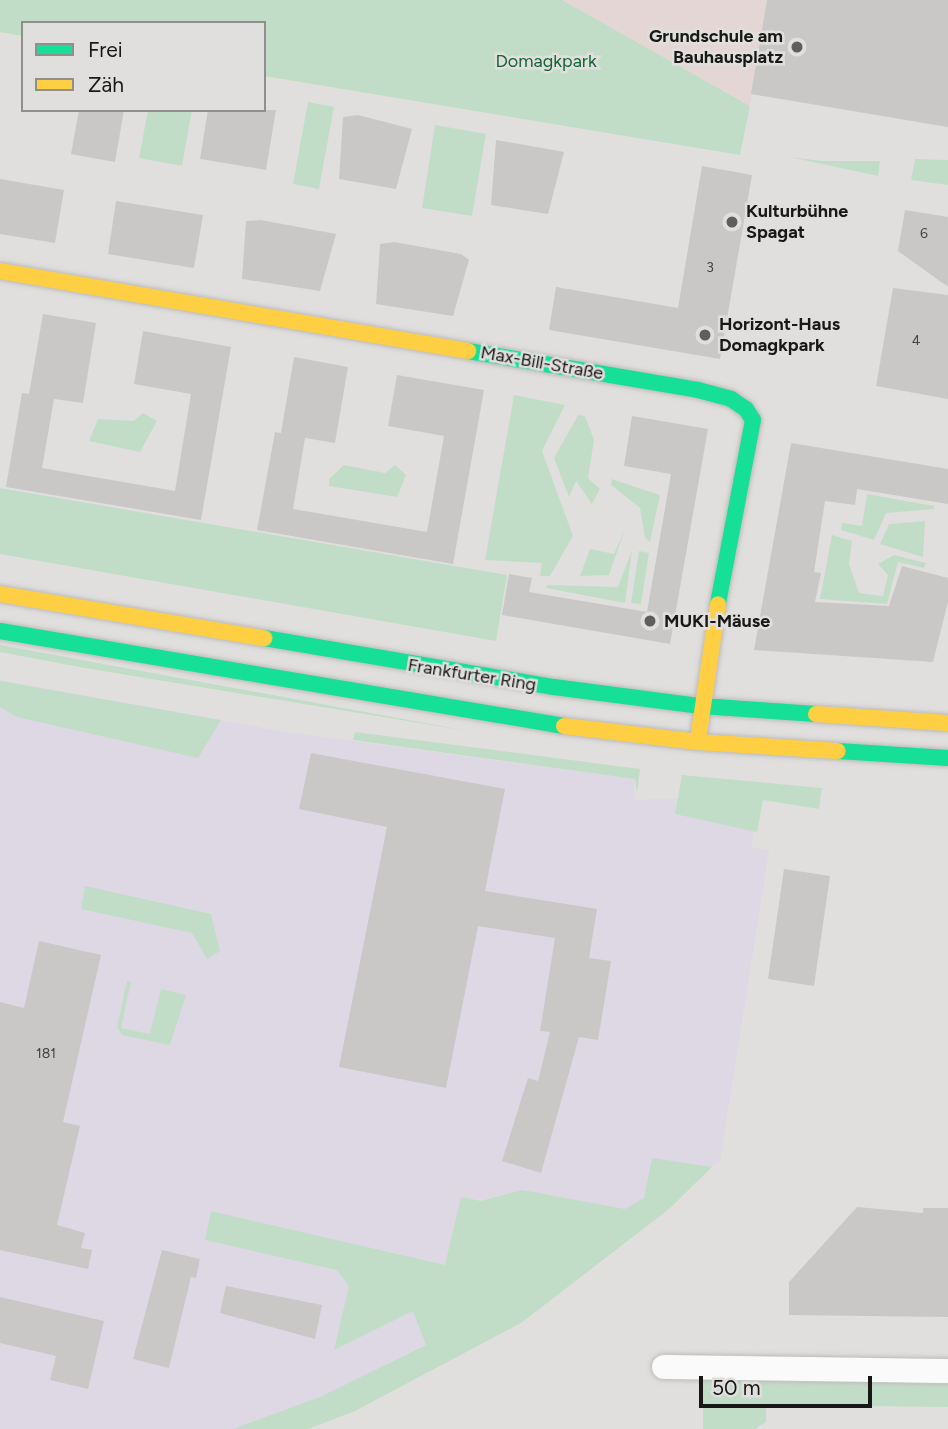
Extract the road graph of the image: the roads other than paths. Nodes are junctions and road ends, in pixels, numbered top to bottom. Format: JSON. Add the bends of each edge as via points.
{"nodes":[{"id":1,"x":0,"y":271,"type":"edge"},
{"id":2,"x":0,"y":594,"type":"edge"},
{"id":3,"x":0,"y":631,"type":"edge"},
{"id":4,"x":701,"y":706,"type":"junction"},
{"id":5,"x":948,"y":723,"type":"edge"},
{"id":6,"x":698,"y":742,"type":"junction"},
{"id":7,"x":948,"y":758,"type":"edge"},
{"id":8,"x":664,"y":1367,"type":"dead end"},
{"id":9,"x":948,"y":1371,"type":"edge"}],
"edges":[{"from":1,"to":4,"type":"main road","name":"Max-Bill-Straße","via":[[731,399],[753,420]]},
{"from":2,"to":4,"type":"main road","name":"Frankfurter Ring","via":[[443,671]]},
{"from":3,"to":6,"type":"main road","via":[[489,716]]},
{"from":4,"to":5,"type":"main road","name":"Frankfurter Ring"},
{"from":4,"to":6,"type":"main road","name":"Max-Bill-Straße"},
{"from":6,"to":7,"type":"main road"},
{"from":8,"to":9,"type":"street"}]}
